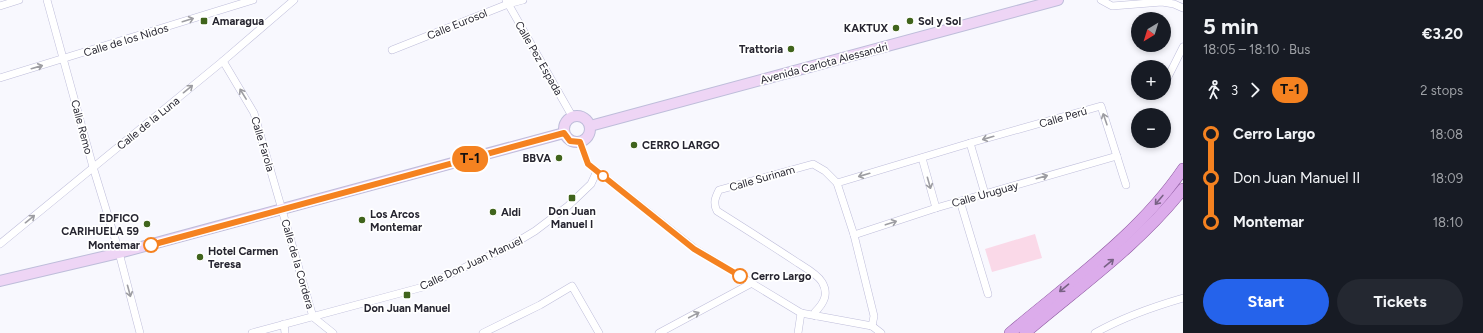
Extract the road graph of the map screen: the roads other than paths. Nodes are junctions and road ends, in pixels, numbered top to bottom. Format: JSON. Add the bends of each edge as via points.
{"nodes":[{"id":1,"x":19,"y":0,"type":"edge"},
{"id":2,"x":47,"y":0,"type":"edge"},
{"id":3,"x":253,"y":0,"type":"edge"},
{"id":4,"x":294,"y":0,"type":"edge"},
{"id":5,"x":523,"y":0,"type":"edge"},
{"id":6,"x":1058,"y":0,"type":"edge"},
{"id":7,"x":1101,"y":0,"type":"edge"},
{"id":8,"x":507,"y":2,"type":"edge"},
{"id":9,"x":0,"y":6,"type":"edge"},
{"id":10,"x":1183,"y":8,"type":"edge"},
{"id":11,"x":1183,"y":46,"type":"edge"},
{"id":12,"x":392,"y":50,"type":"dead end"},
{"id":13,"x":64,"y":59,"type":"junction"},
{"id":14,"x":222,"y":61,"type":"junction"},
{"id":15,"x":1171,"y":71,"type":"edge"},
{"id":16,"x":0,"y":78,"type":"edge"},
{"id":17,"x":572,"y":116,"type":"junction"},
{"id":18,"x":590,"y":126,"type":"junction"},
{"id":19,"x":564,"y":133,"type":"junction"},
{"id":20,"x":580,"y":142,"type":"junction"},
{"id":21,"x":970,"y":143,"type":"junction"},
{"id":22,"x":1117,"y":156,"type":"junction"},
{"id":23,"x":922,"y":158,"type":"junction"},
{"id":24,"x":93,"y":167,"type":"junction"},
{"id":25,"x":1183,"y":169,"type":"edge"},
{"id":26,"x":597,"y":171,"type":"junction"},
{"id":27,"x":837,"y":183,"type":"junction"},
{"id":28,"x":1126,"y":185,"type":"dead end"},
{"id":29,"x":1183,"y":189,"type":"edge"},
{"id":30,"x":985,"y":194,"type":"junction"},
{"id":31,"x":960,"y":201,"type":"junction"},
{"id":32,"x":936,"y":208,"type":"junction"},
{"id":33,"x":283,"y":210,"type":"junction"},
{"id":34,"x":854,"y":235,"type":"junction"},
{"id":35,"x":0,"y":244,"type":"edge"},
{"id":36,"x":119,"y":253,"type":"junction"},
{"id":37,"x":0,"y":281,"type":"edge"},
{"id":38,"x":752,"y":283,"type":"junction"},
{"id":39,"x":988,"y":294,"type":"dead end"},
{"id":40,"x":1183,"y":298,"type":"edge"},
{"id":41,"x":800,"y":313,"type":"junction"},
{"id":42,"x":816,"y":316,"type":"junction"},
{"id":43,"x":312,"y":317,"type":"junction"},
{"id":44,"x":284,"y":324,"type":"junction"},
{"id":45,"x":872,"y":326,"type":"junction"},
{"id":46,"x":140,"y":333,"type":"edge"},
{"id":47,"x":252,"y":333,"type":"edge"},
{"id":48,"x":285,"y":333,"type":"edge"},
{"id":49,"x":333,"y":333,"type":"edge"},
{"id":50,"x":483,"y":333,"type":"edge"},
{"id":51,"x":599,"y":333,"type":"edge"},
{"id":52,"x":659,"y":333,"type":"edge"},
{"id":53,"x":798,"y":333,"type":"edge"},
{"id":54,"x":881,"y":333,"type":"edge"},
{"id":55,"x":1010,"y":333,"type":"edge"},
{"id":56,"x":1025,"y":333,"type":"edge"},
{"id":57,"x":1096,"y":333,"type":"edge"}],
"edges":[{"from":1,"to":9,"type":"street"},
{"from":2,"to":13,"type":"street","name":"Calle Remo"},
{"from":13,"to":3,"type":"street","name":"Calle de los Nidos","one_way":true},
{"from":4,"to":14,"type":"street","name":"Calle de la Luna"},
{"from":5,"to":8,"type":"street","name":"Calle Eurosol"},
{"from":6,"to":18,"type":"main road","name":"Avenida Carlota Alessandri"},
{"from":7,"to":10,"type":"street","via":[[1112,6],[1162,2]]},
{"from":8,"to":12,"type":"street","name":"Calle Eurosol"},
{"from":8,"to":17,"type":"street","name":"Calle Pez Espada"},
{"from":11,"to":15,"type":"street"},
{"from":16,"to":13,"type":"street","name":"Calle de los Nidos","one_way":true},
{"from":13,"to":24,"type":"street","name":"Calle Remo"},
{"from":24,"to":14,"type":"street","name":"Calle de la Luna","one_way":true},
{"from":33,"to":14,"type":"street","name":"Calle Farola","one_way":true,"via":[[254,113]]},
{"from":17,"to":18,"type":"main road","via":[[583,117]]},
{"from":17,"to":19,"type":"main road","via":[[564,124]]},
{"from":18,"to":20,"type":"main road","via":[[589,136]]},
{"from":19,"to":20,"type":"main road","via":[[570,141]]},
{"from":19,"to":33,"type":"main road"},
{"from":20,"to":26,"type":"street","via":[[588,164]]},
{"from":22,"to":21,"type":"street","name":"Calle Perú","one_way":true,"via":[[1101,106]]},
{"from":21,"to":23,"type":"street","name":"Calle Perú"},
{"from":21,"to":30,"type":"street"},
{"from":22,"to":28,"type":"street","name":"Calle Perú"},
{"from":30,"to":22,"type":"street","name":"Calle Uruguay","one_way":true},
{"from":23,"to":27,"type":"street","name":"Calle Perú","one_way":true},
{"from":23,"to":32,"type":"street","one_way":true},
{"from":35,"to":24,"type":"street","name":"Calle de la Luna","one_way":true},
{"from":24,"to":36,"type":"street","name":"Calle Remo"},
{"from":25,"to":55,"type":"main road","one_way":true,"via":[[1128,234]]},
{"from":26,"to":38,"type":"street","via":[[694,249]]},
{"from":26,"to":43,"type":"street","name":"Calle Don Juan Manuel","via":[[591,184],[568,206],[510,246],[423,287]]},
{"from":27,"to":34,"type":"street","name":"Calle Surinam"},
{"from":27,"to":42,"type":"street","name":"Calle Surinam","via":[[813,164],[719,190],[715,198],[717,211],[765,240],[822,281],[826,294],[815,312]]},
{"from":56,"to":29,"type":"main road","one_way":true,"via":[[1134,242]]},
{"from":30,"to":31,"type":"street","name":"Calle Uruguay"},
{"from":31,"to":32,"type":"street","name":"Calle Uruguay"},
{"from":31,"to":39,"type":"street"},
{"from":34,"to":32,"type":"street","name":"Calle Uruguay","one_way":true},
{"from":33,"to":36,"type":"main road"},
{"from":33,"to":43,"type":"street","name":"Calle de la Cordera"},
{"from":34,"to":45,"type":"street","name":"Calle Surinam","via":[[874,316]]},
{"from":36,"to":37,"type":"main road"},
{"from":36,"to":46,"type":"street","name":"Calle Remo","one_way":true},
{"from":38,"to":41,"type":"street"},
{"from":52,"to":38,"type":"street","one_way":true},
{"from":40,"to":57,"type":"street","via":[[1148,308]]},
{"from":41,"to":42,"type":"street"},
{"from":41,"to":53,"type":"street"},
{"from":42,"to":45,"type":"street"},
{"from":43,"to":44,"type":"street","name":"Calle Don Juan Manuel"},
{"from":43,"to":49,"type":"street","name":"Calle de la Cordera"},
{"from":44,"to":47,"type":"street","name":"Calle Don Juan Manuel"},
{"from":44,"to":48,"type":"street"},
{"from":45,"to":54,"type":"street"},
{"from":50,"to":51,"type":"street","via":[[572,286]]}]}
